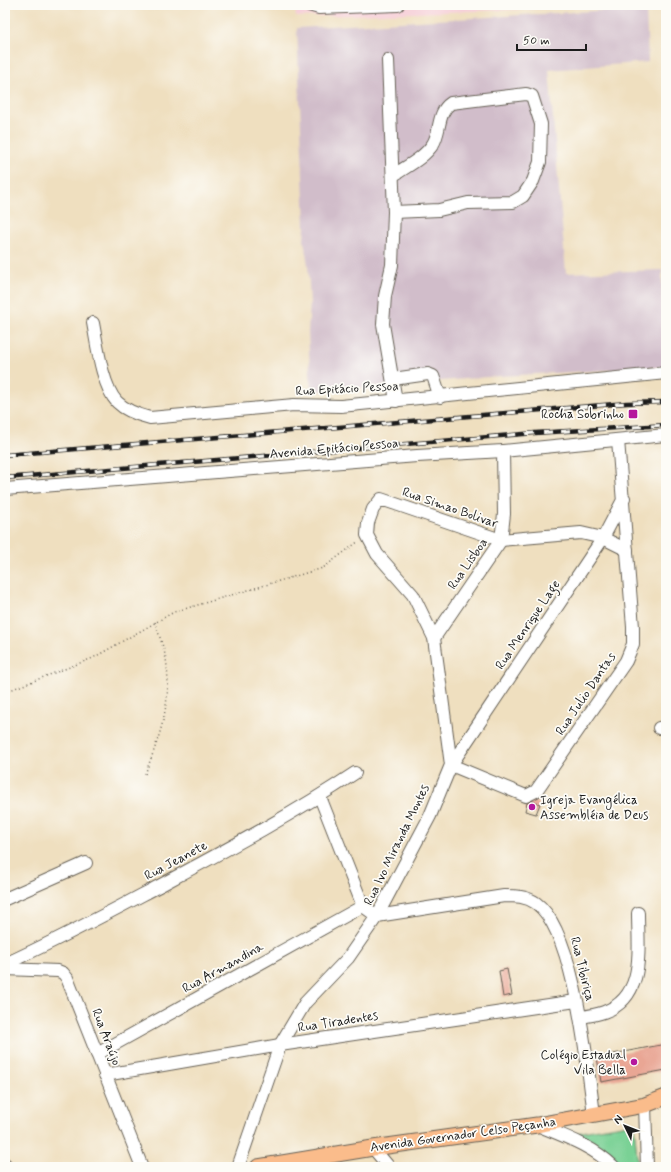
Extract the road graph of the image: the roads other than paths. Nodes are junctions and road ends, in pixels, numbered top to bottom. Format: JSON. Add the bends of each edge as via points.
{"nodes":[{"id":1,"x":309,"y":5,"type":"edge"},
{"id":2,"x":398,"y":5,"type":"edge"},
{"id":3,"x":388,"y":60,"type":"dead end"},
{"id":4,"x":394,"y":175,"type":"junction"},
{"id":5,"x":394,"y":212,"type":"junction"},
{"id":6,"x":93,"y":323,"type":"dead end"},
{"id":7,"x":666,"y":373,"type":"edge"},
{"id":8,"x":393,"y":379,"type":"junction"},
{"id":9,"x":440,"y":397,"type":"junction"},
{"id":10,"x":396,"y":401,"type":"junction"},
{"id":11,"x":666,"y":435,"type":"edge"},
{"id":12,"x":618,"y":440,"type":"junction"},
{"id":13,"x":503,"y":451,"type":"junction"},
{"id":14,"x":5,"y":489,"type":"edge"},
{"id":15,"x":624,"y":498,"type":"junction"},
{"id":16,"x":603,"y":538,"type":"junction"},
{"id":17,"x":502,"y":540,"type":"junction"},
{"id":18,"x":627,"y":550,"type":"junction"},
{"id":19,"x":434,"y":638,"type":"junction"},
{"id":20,"x":452,"y":765,"type":"junction"},
{"id":21,"x":355,"y":773,"type":"dead end"},
{"id":22,"x":320,"y":797,"type":"junction"},
{"id":23,"x":86,"y":863,"type":"dead end"},
{"id":24,"x":5,"y":899,"type":"edge"},
{"id":25,"x":363,"y":906,"type":"junction"},
{"id":26,"x":638,"y":913,"type":"dead end"},
{"id":27,"x":377,"y":916,"type":"junction"},
{"id":28,"x":5,"y":964,"type":"edge"},
{"id":29,"x":5,"y":969,"type":"edge"},
{"id":30,"x":576,"y":1001,"type":"junction"},
{"id":31,"x":580,"y":1017,"type":"junction"},
{"id":32,"x":280,"y":1045,"type":"junction"},
{"id":33,"x":97,"y":1054,"type":"junction"},
{"id":34,"x":105,"y":1075,"type":"junction"},
{"id":35,"x":666,"y":1097,"type":"edge"},
{"id":36,"x":645,"y":1105,"type":"junction"},
{"id":37,"x":594,"y":1114,"type":"junction"},
{"id":38,"x":537,"y":1125,"type":"junction"},
{"id":39,"x":373,"y":1148,"type":"junction"},
{"id":40,"x":142,"y":1167,"type":"edge"},
{"id":41,"x":238,"y":1167,"type":"edge"},
{"id":42,"x":258,"y":1167,"type":"edge"},
{"id":43,"x":389,"y":1167,"type":"edge"},
{"id":44,"x":614,"y":1167,"type":"edge"},
{"id":45,"x":646,"y":1167,"type":"edge"}],
"edges":[{"from":1,"to":2,"type":"street","via":[[319,8]]},
{"from":3,"to":4,"type":"street"},
{"from":4,"to":5,"type":"street"},
{"from":4,"to":5,"type":"street","via":[[432,146],[443,111],[451,103],[526,94],[532,96],[541,124],[540,162],[533,181],[523,196],[513,202],[468,203],[439,210]]},
{"from":5,"to":8,"type":"street","via":[[392,265],[383,310],[383,324]]},
{"from":6,"to":10,"type":"street","name":"Rua Epitácio Pessoa","via":[[104,378],[116,401],[134,414],[150,418],[281,406],[341,406]]},
{"from":7,"to":9,"type":"street","name":"Rua Epitácio Pessoa"},
{"from":8,"to":9,"type":"street","via":[[428,374],[433,376]]},
{"from":8,"to":10,"type":"street"},
{"from":9,"to":10,"type":"street","name":"Rua Epitácio Pessoa"},
{"from":11,"to":12,"type":"street","name":"Avenida Epitácio Pessoa"},
{"from":12,"to":13,"type":"street","name":"Avenida Epitácio Pessoa"},
{"from":12,"to":15,"type":"street","name":"Rua Julio Dantas"},
{"from":13,"to":14,"type":"street","name":"Avenida Epitácio Pessoa"},
{"from":13,"to":17,"type":"street","name":"Rua Lisboa"},
{"from":15,"to":16,"type":"street","name":"Rua Menrique Lage"},
{"from":15,"to":18,"type":"street","name":"Rua Julio Dantas"},
{"from":16,"to":17,"type":"street","name":"Rua Simao Bolivar","via":[[581,533]]},
{"from":16,"to":18,"type":"street","name":"Rua Simao Bolivar"},
{"from":16,"to":20,"type":"street","name":"Rua Menrique Lage"},
{"from":17,"to":19,"type":"street","name":"Rua Lisboa"},
{"from":17,"to":19,"type":"street","name":"Rua Simao Bolivar","via":[[381,499],[373,509],[367,535],[377,554],[413,595]]},
{"from":18,"to":20,"type":"street","name":"Rua Julio Dantas","via":[[633,644],[617,677],[536,791],[526,796]]},
{"from":19,"to":20,"type":"street"},
{"from":20,"to":27,"type":"street","name":"Rua Ivo Miranda Montes","via":[[430,816]]},
{"from":21,"to":22,"type":"street","name":"Rua Jeanete"},
{"from":22,"to":25,"type":"street"},
{"from":22,"to":28,"type":"street","name":"Rua Jeanete","via":[[226,851],[100,918]]},
{"from":23,"to":24,"type":"street"},
{"from":25,"to":27,"type":"street"},
{"from":25,"to":33,"type":"street","name":"Rua Armandina"},
{"from":26,"to":31,"type":"street","via":[[638,956],[630,992],[616,1006]]},
{"from":27,"to":30,"type":"street","name":"Rua Tibiriça","via":[[504,896],[529,899],[545,912],[556,929],[564,947]]},
{"from":27,"to":32,"type":"street","name":"Rua Ivo Miranda Montes","via":[[348,958],[305,1003]]},
{"from":29,"to":33,"type":"street","name":"Rua Araújo","via":[[63,973],[68,978]]},
{"from":30,"to":31,"type":"street","name":"Rua Tibiriça"},
{"from":30,"to":32,"type":"street","name":"Rua Tiradentes"},
{"from":31,"to":37,"type":"street","name":"Rua Tibiriça"},
{"from":32,"to":34,"type":"street","name":"Rua Tiradentes"},
{"from":32,"to":41,"type":"street","name":"Rua Ivo Miranda Montes"},
{"from":33,"to":34,"type":"street","name":"Rua Araújo"},
{"from":34,"to":40,"type":"street","name":"Rua Araújo"},
{"from":35,"to":36,"type":"main road","name":"Avenida Governador Celso Peçanha"},
{"from":36,"to":37,"type":"main road","name":"Avenida Governador Celso Peçanha"},
{"from":36,"to":45,"type":"street"},
{"from":37,"to":38,"type":"main road","name":"Avenida Governador Celso Peçanha"},
{"from":38,"to":39,"type":"main road","name":"Avenida Governador Celso Peçanha"},
{"from":38,"to":44,"type":"street","via":[[581,1144]]},
{"from":39,"to":42,"type":"main road","name":"Avenida Governador Celso Peçanha"},
{"from":39,"to":43,"type":"street"}]}
